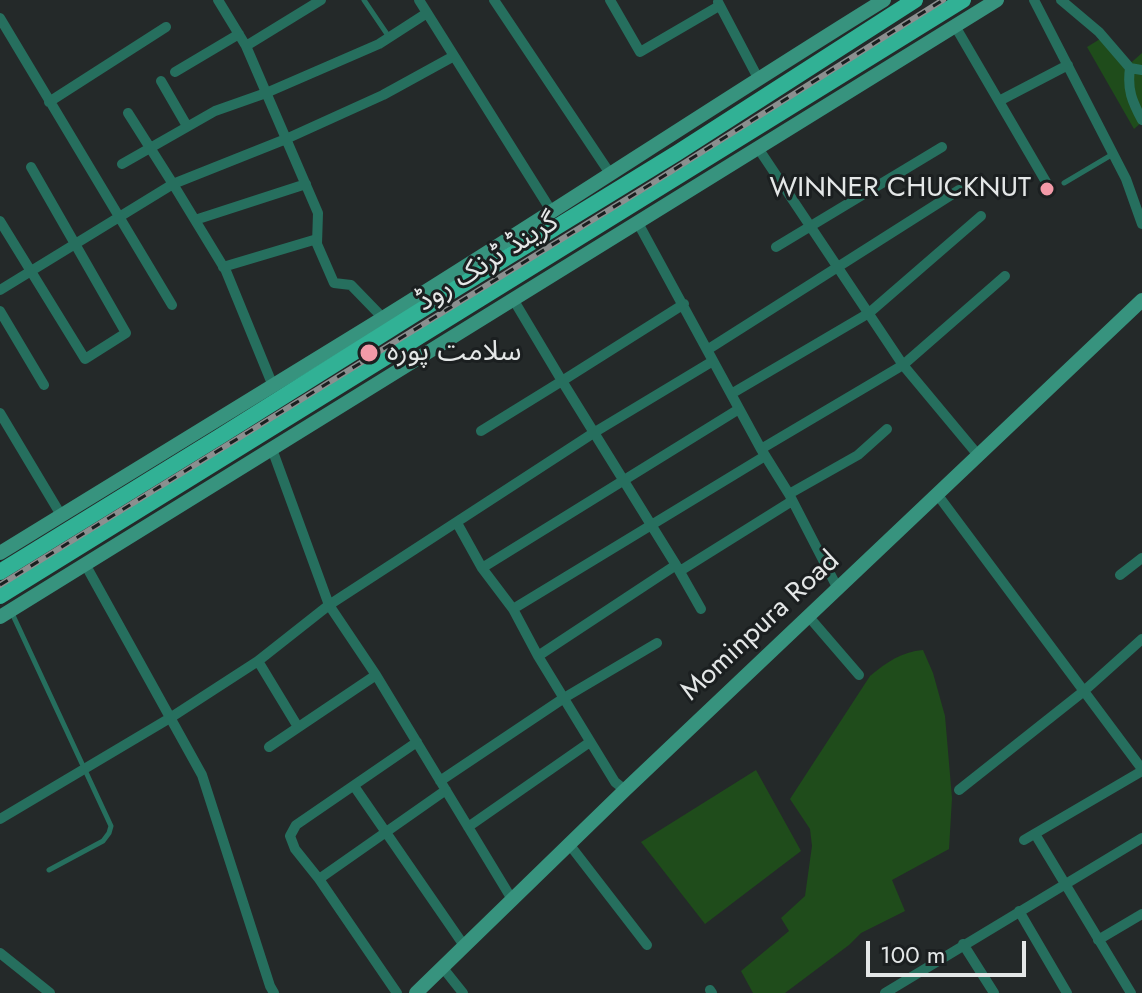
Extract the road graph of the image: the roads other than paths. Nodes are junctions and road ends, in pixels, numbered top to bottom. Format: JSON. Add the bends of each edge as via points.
{"nodes":[{"id":1,"x":218,"y":0,"type":"edge"},
{"id":2,"x":321,"y":0,"type":"edge"},
{"id":3,"x":364,"y":0,"type":"edge"},
{"id":4,"x":419,"y":0,"type":"edge"},
{"id":5,"x":494,"y":0,"type":"edge"},
{"id":6,"x":610,"y":0,"type":"edge"},
{"id":7,"x":915,"y":0,"type":"edge"},
{"id":8,"x":963,"y":0,"type":"edge"},
{"id":9,"x":997,"y":0,"type":"edge"},
{"id":10,"x":1034,"y":0,"type":"edge"},
{"id":11,"x":1061,"y":0,"type":"edge"},
{"id":12,"x":718,"y":3,"type":"edge"},
{"id":13,"x":884,"y":4,"type":"edge"},
{"id":14,"x":427,"y":13,"type":"junction"},
{"id":15,"x":0,"y":18,"type":"edge"},
{"id":16,"x":955,"y":26,"type":"junction"},
{"id":17,"x":166,"y":27,"type":"dead end"},
{"id":18,"x":239,"y":34,"type":"junction"},
{"id":19,"x":389,"y":38,"type":"junction"},
{"id":20,"x":246,"y":46,"type":"junction"},
{"id":21,"x":454,"y":56,"type":"junction"},
{"id":22,"x":1068,"y":65,"type":"junction"},
{"id":23,"x":1130,"y":68,"type":"junction"},
{"id":24,"x":1142,"y":70,"type":"edge"},
{"id":25,"x":175,"y":72,"type":"dead end"},
{"id":26,"x":758,"y":78,"type":"junction"},
{"id":27,"x":161,"y":81,"type":"dead end"},
{"id":28,"x":266,"y":93,"type":"junction"},
{"id":29,"x":999,"y":101,"type":"junction"},
{"id":30,"x":49,"y":102,"type":"junction"},
{"id":31,"x":128,"y":113,"type":"dead end"},
{"id":32,"x":1142,"y":120,"type":"edge"},
{"id":33,"x":187,"y":126,"type":"junction"},
{"id":34,"x":286,"y":139,"type":"junction"},
{"id":35,"x":150,"y":147,"type":"junction"},
{"id":36,"x":942,"y":147,"type":"dead end"},
{"id":37,"x":758,"y":148,"type":"junction"},
{"id":38,"x":677,"y":153,"type":"junction"},
{"id":39,"x":1113,"y":154,"type":"junction"},
{"id":40,"x":122,"y":164,"type":"dead end"},
{"id":41,"x":31,"y":167,"type":"dead end"},
{"id":42,"x":688,"y":170,"type":"junction"},
{"id":43,"x":611,"y":175,"type":"junction"},
{"id":44,"x":1064,"y":183,"type":"dead end"},
{"id":45,"x":173,"y":184,"type":"junction"},
{"id":46,"x":306,"y":184,"type":"junction"},
{"id":47,"x":1049,"y":187,"type":"dead end"},
{"id":48,"x":959,"y":190,"type":"dead end"},
{"id":49,"x":552,"y":212,"type":"junction"},
{"id":50,"x":981,"y":216,"type":"dead end"},
{"id":51,"x":119,"y":217,"type":"junction"},
{"id":52,"x":195,"y":220,"type":"junction"},
{"id":53,"x":0,"y":221,"type":"edge"},
{"id":54,"x":638,"y":223,"type":"junction"},
{"id":55,"x":1142,"y":224,"type":"edge"},
{"id":56,"x":810,"y":226,"type":"junction"},
{"id":57,"x":317,"y":239,"type":"junction"},
{"id":58,"x":75,"y":244,"type":"junction"},
{"id":59,"x":776,"y":247,"type":"dead end"},
{"id":60,"x":223,"y":267,"type":"junction"},
{"id":61,"x":839,"y":268,"type":"junction"},
{"id":62,"x":31,"y":270,"type":"junction"},
{"id":63,"x":1005,"y":276,"type":"dead end"},
{"id":64,"x":0,"y":290,"type":"edge"},
{"id":65,"x":513,"y":299,"type":"junction"},
{"id":66,"x":1142,"y":300,"type":"edge"},
{"id":67,"x":684,"y":304,"type":"junction"},
{"id":68,"x":172,"y":305,"type":"dead end"},
{"id":69,"x":0,"y":311,"type":"edge"},
{"id":70,"x":869,"y":313,"type":"junction"},
{"id":71,"x":383,"y":318,"type":"junction"},
{"id":72,"x":707,"y":350,"type":"junction"},
{"id":73,"x":713,"y":361,"type":"junction"},
{"id":74,"x":903,"y":365,"type":"junction"},
{"id":75,"x":562,"y":381,"type":"junction"},
{"id":76,"x":44,"y":385,"type":"dead end"},
{"id":77,"x":273,"y":386,"type":"junction"},
{"id":78,"x":731,"y":394,"type":"junction"},
{"id":79,"x":739,"y":409,"type":"junction"},
{"id":80,"x":0,"y":413,"type":"edge"},
{"id":81,"x":887,"y":429,"type":"dead end"},
{"id":82,"x":481,"y":431,"type":"dead end"},
{"id":83,"x":595,"y":432,"type":"junction"},
{"id":84,"x":188,"y":447,"type":"junction"},
{"id":85,"x":272,"y":449,"type":"junction"},
{"id":86,"x":763,"y":452,"type":"junction"},
{"id":87,"x":978,"y":455,"type":"junction"},
{"id":88,"x":624,"y":481,"type":"junction"},
{"id":89,"x":937,"y":494,"type":"junction"},
{"id":90,"x":790,"y":497,"type":"junction"},
{"id":91,"x":61,"y":515,"type":"junction"},
{"id":92,"x":457,"y":523,"type":"junction"},
{"id":93,"x":651,"y":526,"type":"junction"},
{"id":94,"x":0,"y":553,"type":"edge"},
{"id":95,"x":1142,"y":558,"type":"edge"},
{"id":96,"x":85,"y":564,"type":"junction"},
{"id":97,"x":482,"y":568,"type":"junction"},
{"id":98,"x":678,"y":568,"type":"junction"},
{"id":99,"x":0,"y":572,"type":"edge"},
{"id":100,"x":1120,"y":575,"type":"dead end"},
{"id":101,"x":838,"y":589,"type":"junction"},
{"id":102,"x":329,"y":605,"type":"junction"},
{"id":103,"x":3,"y":608,"type":"edge"},
{"id":104,"x":513,"y":609,"type":"junction"},
{"id":105,"x":701,"y":609,"type":"dead end"},
{"id":106,"x":809,"y":617,"type":"junction"},
{"id":107,"x":1142,"y":639,"type":"edge"},
{"id":108,"x":657,"y":643,"type":"dead end"},
{"id":109,"x":538,"y":656,"type":"junction"},
{"id":110,"x":258,"y":661,"type":"junction"},
{"id":111,"x":376,"y":675,"type":"junction"},
{"id":112,"x":859,"y":675,"type":"dead end"},
{"id":113,"x":1084,"y":691,"type":"junction"},
{"id":114,"x":564,"y":698,"type":"junction"},
{"id":115,"x":170,"y":718,"type":"junction"},
{"id":116,"x":298,"y":727,"type":"junction"},
{"id":117,"x":417,"y":742,"type":"junction"},
{"id":118,"x":590,"y":742,"type":"junction"},
{"id":119,"x":269,"y":747,"type":"dead end"},
{"id":120,"x":1142,"y":747,"type":"edge"},
{"id":121,"x":1131,"y":754,"type":"junction"},
{"id":122,"x":86,"y":768,"type":"junction"},
{"id":123,"x":1142,"y":770,"type":"edge"},
{"id":124,"x":443,"y":785,"type":"junction"},
{"id":125,"x":354,"y":786,"type":"junction"},
{"id":126,"x":625,"y":790,"type":"junction"},
{"id":127,"x":959,"y":790,"type":"dead end"},
{"id":128,"x":0,"y":819,"type":"edge"},
{"id":129,"x":468,"y":827,"type":"junction"},
{"id":130,"x":386,"y":832,"type":"junction"},
{"id":131,"x":1035,"y":834,"type":"junction"},
{"id":132,"x":1142,"y":838,"type":"edge"},
{"id":133,"x":1024,"y":840,"type":"dead end"},
{"id":134,"x":569,"y":844,"type":"junction"},
{"id":135,"x":49,"y":870,"type":"dead end"},
{"id":136,"x":319,"y":879,"type":"junction"},
{"id":137,"x":1065,"y":884,"type":"junction"},
{"id":138,"x":513,"y":901,"type":"junction"},
{"id":139,"x":1019,"y":911,"type":"junction"},
{"id":140,"x":1142,"y":914,"type":"edge"},
{"id":141,"x":1098,"y":940,"type":"junction"},
{"id":142,"x":963,"y":944,"type":"junction"},
{"id":143,"x":647,"y":945,"type":"dead end"},
{"id":144,"x":465,"y":947,"type":"junction"},
{"id":145,"x":0,"y":953,"type":"edge"},
{"id":146,"x":443,"y":968,"type":"junction"},
{"id":147,"x":50,"y":993,"type":"edge"},
{"id":148,"x":274,"y":993,"type":"edge"},
{"id":149,"x":397,"y":993,"type":"edge"},
{"id":150,"x":416,"y":993,"type":"edge"},
{"id":151,"x":463,"y":993,"type":"edge"},
{"id":152,"x":885,"y":993,"type":"edge"},
{"id":153,"x":994,"y":993,"type":"edge"},
{"id":154,"x":1067,"y":993,"type":"edge"},
{"id":155,"x":1131,"y":993,"type":"edge"}],
"edges":[{"from":1,"to":18,"type":"street"},
{"from":2,"to":20,"type":"street"},
{"from":3,"to":19,"type":"lane"},
{"from":4,"to":14,"type":"street"},
{"from":5,"to":43,"type":"street"},
{"from":6,"to":12,"type":"street","via":[[640,52]]},
{"from":7,"to":13,"type":"main road","name":"گرینڈ ٹرنک روڈ"},
{"from":8,"to":42,"type":"main road","name":"گرینڈ ٹرنک روڈ"},
{"from":9,"to":16,"type":"street"},
{"from":10,"to":22,"type":"street"},
{"from":11,"to":23,"type":"street"},
{"from":12,"to":26,"type":"street"},
{"from":13,"to":26,"type":"street"},
{"from":13,"to":38,"type":"main road","name":"گرینڈ ٹرنک روڈ"},
{"from":14,"to":19,"type":"street"},
{"from":14,"to":21,"type":"street"},
{"from":15,"to":30,"type":"street"},
{"from":16,"to":29,"type":"street"},
{"from":16,"to":37,"type":"street"},
{"from":17,"to":30,"type":"street"},
{"from":18,"to":20,"type":"street"},
{"from":18,"to":25,"type":"street"},
{"from":19,"to":28,"type":"street"},
{"from":20,"to":28,"type":"street"},
{"from":21,"to":34,"type":"street"},
{"from":21,"to":49,"type":"street"},
{"from":22,"to":29,"type":"street"},
{"from":22,"to":39,"type":"street"},
{"from":23,"to":24,"type":"street"},
{"from":23,"to":32,"type":"street","via":[[1128,84]]},
{"from":26,"to":43,"type":"street"},
{"from":27,"to":33,"type":"street"},
{"from":28,"to":33,"type":"street"},
{"from":28,"to":34,"type":"street"},
{"from":29,"to":47,"type":"street"},
{"from":30,"to":51,"type":"street"},
{"from":31,"to":35,"type":"street"},
{"from":33,"to":35,"type":"street"},
{"from":34,"to":45,"type":"street"},
{"from":34,"to":46,"type":"street"},
{"from":35,"to":40,"type":"street"},
{"from":35,"to":45,"type":"street"},
{"from":36,"to":56,"type":"street"},
{"from":37,"to":54,"type":"street"},
{"from":37,"to":56,"type":"street"},
{"from":38,"to":42,"type":"main road"},
{"from":38,"to":84,"type":"main road","name":"گرینڈ ٹرنک روڈ"},
{"from":39,"to":44,"type":"lane"},
{"from":39,"to":55,"type":"street"},
{"from":41,"to":58,"type":"street"},
{"from":42,"to":103,"type":"main road","name":"گرینڈ ٹرنک روڈ"},
{"from":43,"to":49,"type":"street"},
{"from":45,"to":51,"type":"street"},
{"from":45,"to":52,"type":"street"},
{"from":46,"to":52,"type":"street"},
{"from":46,"to":57,"type":"street","via":[[318,213]]},
{"from":48,"to":61,"type":"street"},
{"from":49,"to":71,"type":"street"},
{"from":50,"to":70,"type":"street"},
{"from":51,"to":58,"type":"street"},
{"from":51,"to":68,"type":"street"},
{"from":52,"to":60,"type":"street"},
{"from":53,"to":62,"type":"street"},
{"from":54,"to":65,"type":"street"},
{"from":54,"to":67,"type":"street"},
{"from":56,"to":59,"type":"street"},
{"from":56,"to":61,"type":"street"},
{"from":57,"to":60,"type":"street"},
{"from":57,"to":71,"type":"street","via":[[334,283],[351,285]]},
{"from":58,"to":62,"type":"street"},
{"from":58,"to":62,"type":"street","via":[[126,333],[85,359]]},
{"from":60,"to":77,"type":"street"},
{"from":61,"to":70,"type":"street"},
{"from":61,"to":72,"type":"street"},
{"from":62,"to":64,"type":"street"},
{"from":63,"to":74,"type":"street"},
{"from":65,"to":75,"type":"street"},
{"from":65,"to":85,"type":"street"},
{"from":66,"to":87,"type":"street","name":"Mominpura Road"},
{"from":67,"to":72,"type":"street"},
{"from":67,"to":75,"type":"street"},
{"from":69,"to":76,"type":"street"},
{"from":70,"to":74,"type":"street"},
{"from":70,"to":78,"type":"street"},
{"from":71,"to":77,"type":"street"},
{"from":72,"to":73,"type":"street"},
{"from":73,"to":78,"type":"street"},
{"from":73,"to":83,"type":"street"},
{"from":74,"to":86,"type":"street"},
{"from":74,"to":87,"type":"street"},
{"from":75,"to":82,"type":"street"},
{"from":75,"to":83,"type":"street"},
{"from":77,"to":84,"type":"street"},
{"from":78,"to":79,"type":"street"},
{"from":79,"to":86,"type":"street"},
{"from":79,"to":88,"type":"street"},
{"from":80,"to":91,"type":"street"},
{"from":81,"to":90,"type":"street","via":[[858,455]]},
{"from":83,"to":88,"type":"street"},
{"from":83,"to":92,"type":"street"},
{"from":84,"to":91,"type":"street"},
{"from":84,"to":99,"type":"main road","name":"گرینڈ ٹرنک روڈ"},
{"from":85,"to":96,"type":"street"},
{"from":85,"to":102,"type":"street"},
{"from":86,"to":90,"type":"street"},
{"from":86,"to":93,"type":"street"},
{"from":87,"to":89,"type":"street","name":"Mominpura Road"},
{"from":88,"to":93,"type":"street"},
{"from":88,"to":97,"type":"street"},
{"from":89,"to":101,"type":"street","name":"Mominpura Road"},
{"from":89,"to":113,"type":"street"},
{"from":90,"to":98,"type":"street"},
{"from":90,"to":101,"type":"street"},
{"from":91,"to":94,"type":"street"},
{"from":92,"to":97,"type":"street"},
{"from":92,"to":102,"type":"street"},
{"from":93,"to":98,"type":"street"},
{"from":93,"to":104,"type":"street"},
{"from":95,"to":100,"type":"street"},
{"from":96,"to":103,"type":"street"},
{"from":96,"to":115,"type":"street"},
{"from":97,"to":104,"type":"street"},
{"from":98,"to":105,"type":"street"},
{"from":98,"to":109,"type":"street"},
{"from":101,"to":106,"type":"street","name":"Mominpura Road"},
{"from":102,"to":110,"type":"street"},
{"from":102,"to":111,"type":"street"},
{"from":103,"to":122,"type":"lane"},
{"from":104,"to":109,"type":"street"},
{"from":106,"to":112,"type":"street"},
{"from":106,"to":126,"type":"street","name":"Mominpura Road"},
{"from":107,"to":113,"type":"street"},
{"from":108,"to":114,"type":"street"},
{"from":109,"to":114,"type":"street"},
{"from":110,"to":115,"type":"street"},
{"from":110,"to":116,"type":"street"},
{"from":111,"to":116,"type":"street"},
{"from":111,"to":117,"type":"street"},
{"from":113,"to":121,"type":"street"},
{"from":113,"to":127,"type":"street"},
{"from":114,"to":118,"type":"street"},
{"from":114,"to":124,"type":"street"},
{"from":115,"to":122,"type":"street"},
{"from":115,"to":148,"type":"street","via":[[202,775]]},
{"from":116,"to":119,"type":"street"},
{"from":117,"to":124,"type":"street"},
{"from":117,"to":125,"type":"street"},
{"from":118,"to":126,"type":"street"},
{"from":118,"to":129,"type":"street"},
{"from":120,"to":121,"type":"street"},
{"from":121,"to":123,"type":"street"},
{"from":122,"to":128,"type":"street"},
{"from":122,"to":135,"type":"lane","via":[[111,826],[109,833]]},
{"from":123,"to":131,"type":"street"},
{"from":124,"to":129,"type":"street"},
{"from":124,"to":130,"type":"street"},
{"from":125,"to":130,"type":"street"},
{"from":125,"to":136,"type":"street","via":[[291,831],[292,843]]},
{"from":126,"to":134,"type":"street","name":"Mominpura Road"},
{"from":129,"to":138,"type":"street"},
{"from":130,"to":136,"type":"street"},
{"from":130,"to":144,"type":"street"},
{"from":131,"to":133,"type":"street"},
{"from":131,"to":137,"type":"street"},
{"from":132,"to":137,"type":"street"},
{"from":134,"to":138,"type":"street","name":"Mominpura Road"},
{"from":134,"to":143,"type":"street"},
{"from":136,"to":149,"type":"street"},
{"from":137,"to":139,"type":"street"},
{"from":137,"to":141,"type":"street"},
{"from":138,"to":144,"type":"street","name":"Mominpura Road"},
{"from":139,"to":142,"type":"street"},
{"from":139,"to":154,"type":"street"},
{"from":140,"to":141,"type":"street"},
{"from":141,"to":155,"type":"street"},
{"from":142,"to":152,"type":"street"},
{"from":142,"to":153,"type":"street"},
{"from":144,"to":146,"type":"street","name":"Mominpura Road"},
{"from":145,"to":147,"type":"street"},
{"from":146,"to":150,"type":"street","name":"Mominpura Road"},
{"from":146,"to":151,"type":"street"}]}
